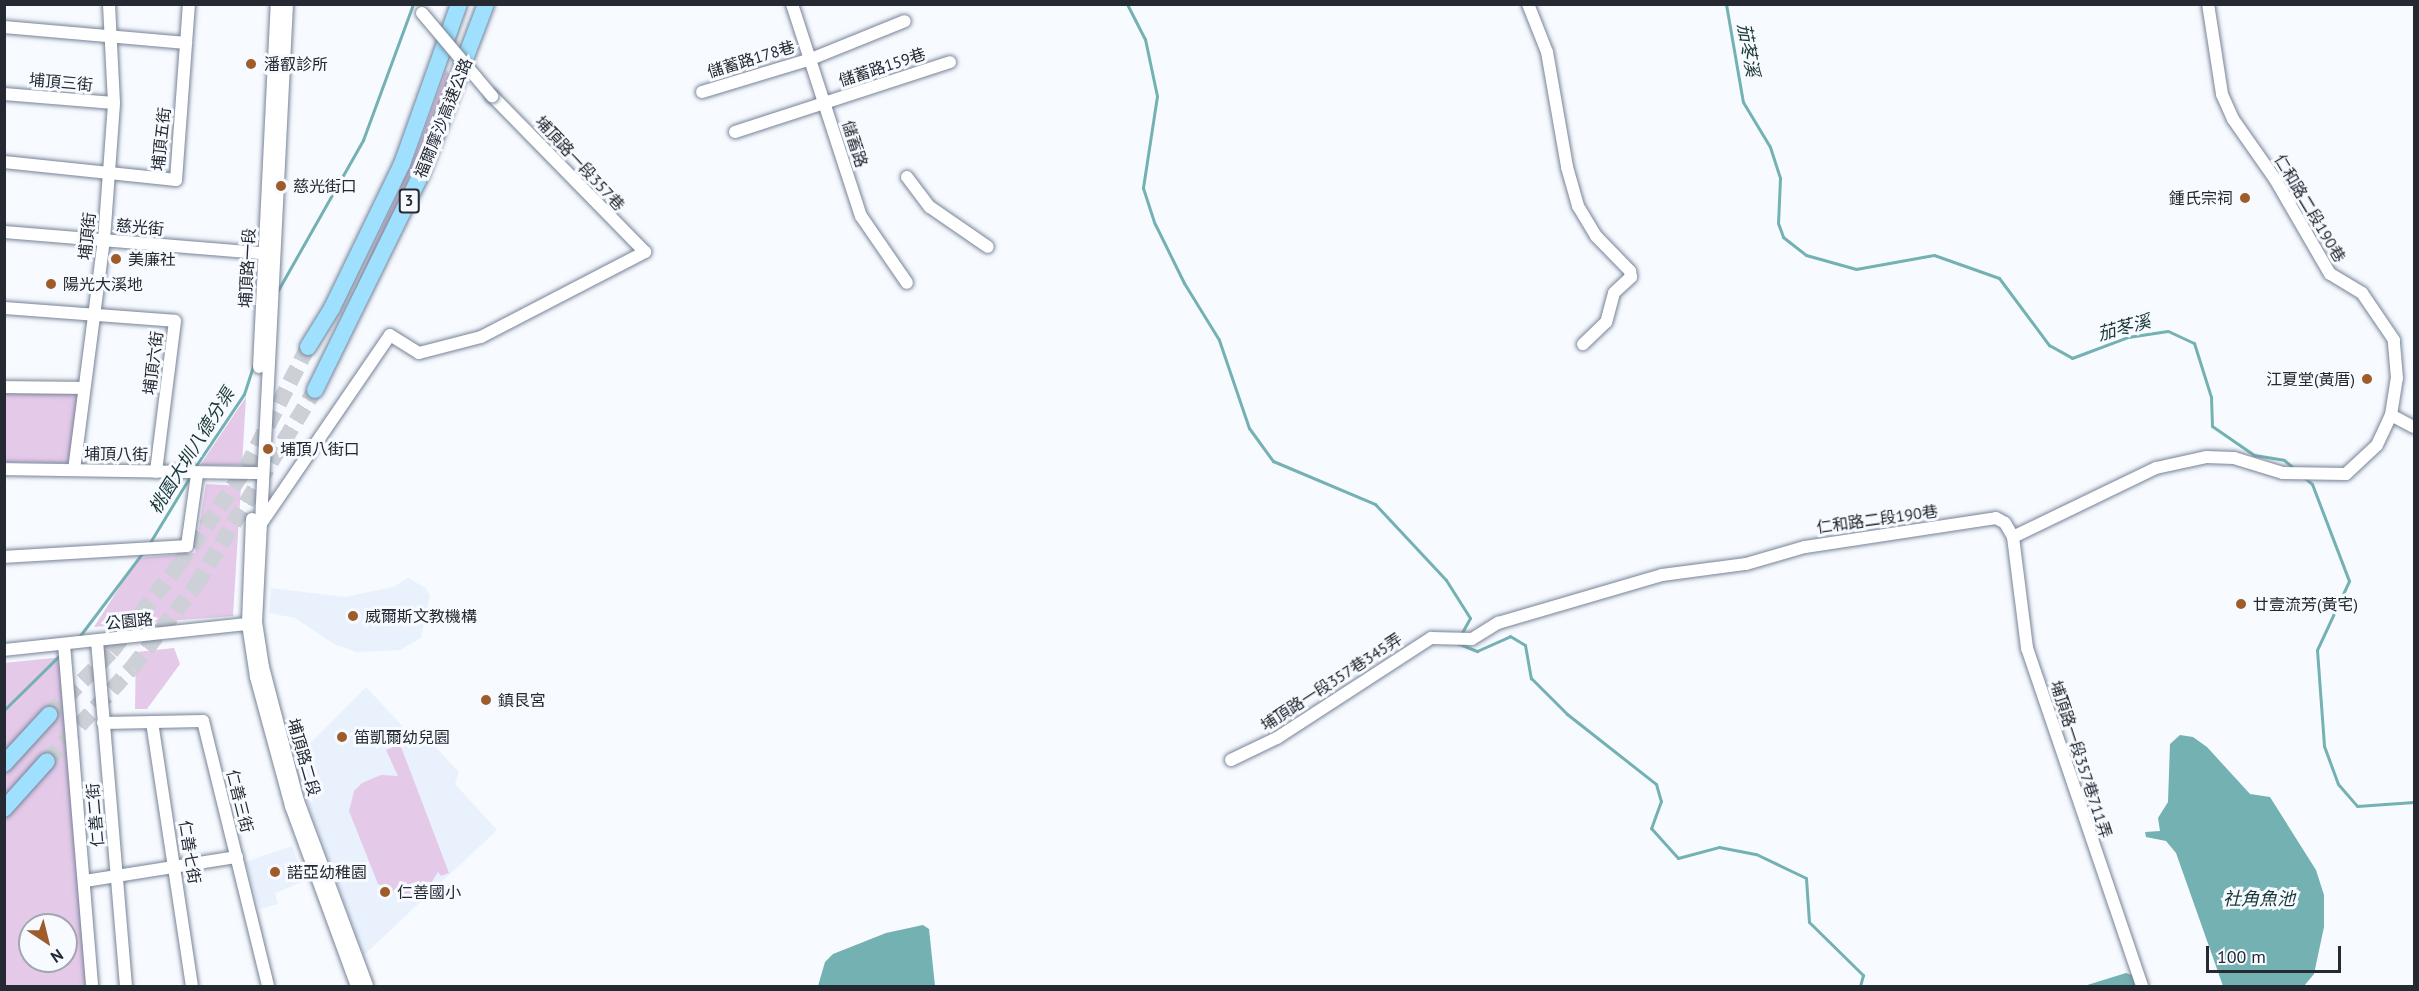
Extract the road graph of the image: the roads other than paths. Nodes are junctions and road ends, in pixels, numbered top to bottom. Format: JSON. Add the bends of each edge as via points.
{"nodes":[{"id":1,"x":109,"y":4,"type":"edge"},
{"id":2,"x":189,"y":4,"type":"edge"},
{"id":3,"x":277,"y":4,"type":"edge"},
{"id":4,"x":287,"y":4,"type":"edge"},
{"id":5,"x":459,"y":4,"type":"edge"},
{"id":6,"x":486,"y":4,"type":"edge"},
{"id":7,"x":792,"y":4,"type":"edge"},
{"id":8,"x":1528,"y":4,"type":"edge"},
{"id":9,"x":2208,"y":4,"type":"edge"},
{"id":10,"x":419,"y":9,"type":"edge"},
{"id":11,"x":905,"y":21,"type":"dead end"},
{"id":12,"x":4,"y":27,"type":"edge"},
{"id":13,"x":112,"y":36,"type":"junction"},
{"id":14,"x":186,"y":43,"type":"junction"},
{"id":15,"x":811,"y":59,"type":"junction"},
{"id":16,"x":950,"y":62,"type":"dead end"},
{"id":17,"x":702,"y":92,"type":"dead end"},
{"id":18,"x":4,"y":94,"type":"edge"},
{"id":19,"x":114,"y":103,"type":"junction"},
{"id":20,"x":825,"y":103,"type":"junction"},
{"id":21,"x":735,"y":132,"type":"dead end"},
{"id":22,"x":4,"y":162,"type":"edge"},
{"id":23,"x":109,"y":173,"type":"junction"},
{"id":24,"x":908,"y":177,"type":"dead end"},
{"id":25,"x":4,"y":232,"type":"edge"},
{"id":26,"x":104,"y":240,"type":"junction"},
{"id":27,"x":988,"y":247,"type":"dead end"},
{"id":28,"x":269,"y":254,"type":"junction"},
{"id":29,"x":907,"y":283,"type":"dead end"},
{"id":30,"x":4,"y":308,"type":"edge"},
{"id":31,"x":332,"y":308,"type":"junction"},
{"id":32,"x":94,"y":314,"type":"junction"},
{"id":33,"x":351,"y":315,"type":"junction"},
{"id":34,"x":1583,"y":344,"type":"dead end"},
{"id":35,"x":309,"y":346,"type":"tunnel mouth"},
{"id":36,"x":4,"y":387,"type":"edge"},
{"id":37,"x":84,"y":388,"type":"junction"},
{"id":38,"x":315,"y":390,"type":"tunnel mouth"},
{"id":39,"x":2391,"y":415,"type":"junction"},
{"id":40,"x":2415,"y":427,"type":"edge"},
{"id":41,"x":4,"y":469,"type":"edge"},
{"id":42,"x":74,"y":470,"type":"junction"},
{"id":43,"x":156,"y":472,"type":"junction"},
{"id":44,"x":258,"y":473,"type":"junction"},
{"id":45,"x":197,"y":475,"type":"junction"},
{"id":46,"x":256,"y":530,"type":"junction"},
{"id":47,"x":2013,"y":537,"type":"junction"},
{"id":48,"x":4,"y":557,"type":"edge"},
{"id":49,"x":252,"y":623,"type":"junction"},
{"id":50,"x":1455,"y":637,"type":"joint"},
{"id":51,"x":97,"y":641,"type":"junction"},
{"id":52,"x":64,"y":644,"type":"junction"},
{"id":53,"x":4,"y":650,"type":"edge"},
{"id":54,"x":49,"y":715,"type":"tunnel mouth"},
{"id":55,"x":152,"y":722,"type":"junction"},
{"id":56,"x":103,"y":723,"type":"junction"},
{"id":57,"x":1231,"y":760,"type":"dead end"},
{"id":58,"x":47,"y":761,"type":"tunnel mouth"},
{"id":59,"x":4,"y":764,"type":"edge"},
{"id":60,"x":4,"y":808,"type":"edge"},
{"id":61,"x":237,"y":857,"type":"junction"},
{"id":62,"x":176,"y":867,"type":"junction"},
{"id":63,"x":117,"y":876,"type":"junction"},
{"id":64,"x":85,"y":881,"type":"junction"},
{"id":65,"x":92,"y":987,"type":"edge"},
{"id":66,"x":126,"y":987,"type":"edge"},
{"id":67,"x":192,"y":987,"type":"edge"},
{"id":68,"x":268,"y":987,"type":"edge"},
{"id":69,"x":357,"y":987,"type":"edge"},
{"id":70,"x":367,"y":987,"type":"edge"},
{"id":71,"x":2142,"y":987,"type":"edge"}],
"edges":[{"from":1,"to":13,"type":"street","name":"埔頂街"},
{"from":2,"to":14,"type":"street","name":"埔頂五街"},
{"from":3,"to":28,"type":"street","name":"埔頂路一段"},
{"from":4,"to":28,"type":"street","name":"埔頂路一段"},
{"from":5,"to":31,"type":"highway","name":"福爾摩沙高速公路","number":"3","via":[[402,164]]},
{"from":6,"to":33,"type":"highway","name":"福爾摩沙高速公路","number":"3","via":[[421,175]]},
{"from":7,"to":15,"type":"street","name":"儲蓄路"},
{"from":8,"to":34,"type":"street","via":[[1547,52],[1567,167],[1578,206],[1601,242],[1630,271],[1631,277],[1614,293],[1606,322]]},
{"from":9,"to":39,"type":"street","name":"仁和路二段190巷","via":[[2222,94],[2233,119],[2275,179],[2330,274],[2362,293],[2394,340],[2397,378]]},
{"from":10,"to":46,"type":"street","name":"埔頂路一段357巷","bridge":true,"via":[[492,96],[645,252],[481,337],[419,353],[390,335]]},
{"from":11,"to":15,"type":"street","name":"儲蓄路178巷"},
{"from":12,"to":13,"type":"street"},
{"from":13,"to":14,"type":"street"},
{"from":13,"to":19,"type":"street","name":"埔頂街"},
{"from":14,"to":23,"type":"street","name":"埔頂五街","via":[[176,180]]},
{"from":15,"to":17,"type":"street","name":"儲蓄路178巷"},
{"from":15,"to":20,"type":"street","name":"儲蓄路"},
{"from":16,"to":20,"type":"street","name":"儲蓄路159巷"},
{"from":18,"to":19,"type":"street","name":"埔頂三街"},
{"from":19,"to":23,"type":"street","name":"埔頂街"},
{"from":20,"to":21,"type":"street","name":"儲蓄路159巷"},
{"from":20,"to":29,"type":"street","name":"儲蓄路","via":[[861,216]]},
{"from":22,"to":23,"type":"street","name":"埔頂五街"},
{"from":23,"to":26,"type":"street","name":"埔頂街"},
{"from":24,"to":27,"type":"street","via":[[930,207]]},
{"from":25,"to":26,"type":"street","name":"慈光街"},
{"from":26,"to":28,"type":"street","name":"慈光街"},
{"from":26,"to":32,"type":"street","name":"埔頂街"},
{"from":28,"to":44,"type":"street","name":"埔頂路一段"},
{"from":30,"to":32,"type":"street","name":"埔頂六街"},
{"from":31,"to":33,"type":"highway"},
{"from":31,"to":35,"type":"highway","name":"福爾摩沙高速公路","number":"3"},
{"from":32,"to":37,"type":"street","name":"埔頂街"},
{"from":32,"to":43,"type":"street","name":"埔頂六街","via":[[176,321]]},
{"from":33,"to":38,"type":"highway","name":"福爾摩沙高速公路","number":"3"},
{"from":36,"to":37,"type":"street"},
{"from":37,"to":42,"type":"street","name":"埔頂街"},
{"from":39,"to":40,"type":"street"},
{"from":39,"to":47,"type":"street","name":"仁和路二段190巷","via":[[2377,445],[2346,474],[2283,473],[2206,457],[2156,468]]},
{"from":41,"to":42,"type":"street","name":"埔頂八街"},
{"from":42,"to":43,"type":"street","name":"埔頂八街"},
{"from":43,"to":45,"type":"street","name":"埔頂八街"},
{"from":44,"to":45,"type":"street","name":"埔頂八街"},
{"from":44,"to":46,"type":"street","name":"埔頂路一段"},
{"from":45,"to":48,"type":"street","via":[[187,546]]},
{"from":46,"to":49,"type":"street","name":"埔頂路二段"},
{"from":47,"to":50,"type":"street","name":"仁和路二段190巷","via":[[2005,523],[1996,518],[1805,547],[1746,564],[1662,575],[1497,623],[1481,636]]},
{"from":47,"to":71,"type":"street","name":"埔頂路一段357巷711弄","via":[[2027,648]]},
{"from":49,"to":51,"type":"street","name":"公園路"},
{"from":49,"to":69,"type":"street","name":"埔頂路二段","via":[[256,677],[291,806]]},
{"from":49,"to":70,"type":"street","name":"埔頂路二段","via":[[298,801]]},
{"from":50,"to":57,"type":"street","name":"埔頂路一段357巷345弄","via":[[1431,638],[1277,738]]},
{"from":51,"to":52,"type":"street","name":"公園路"},
{"from":51,"to":56,"type":"street","name":"仁善二街"},
{"from":52,"to":53,"type":"street","name":"公園路"},
{"from":52,"to":64,"type":"street"},
{"from":54,"to":59,"type":"highway"},
{"from":55,"to":56,"type":"street","name":"仁善三街"},
{"from":55,"to":61,"type":"street","name":"仁善三街","via":[[203,721]]},
{"from":55,"to":62,"type":"street","name":"仁善七街"},
{"from":56,"to":63,"type":"street","name":"仁善二街"},
{"from":58,"to":60,"type":"highway"},
{"from":61,"to":62,"type":"street"},
{"from":61,"to":68,"type":"street","name":"仁善三街"},
{"from":62,"to":63,"type":"street"},
{"from":62,"to":67,"type":"street","name":"仁善七街"},
{"from":63,"to":64,"type":"street"},
{"from":63,"to":66,"type":"street","name":"仁善二街"},
{"from":64,"to":65,"type":"street"}]}
